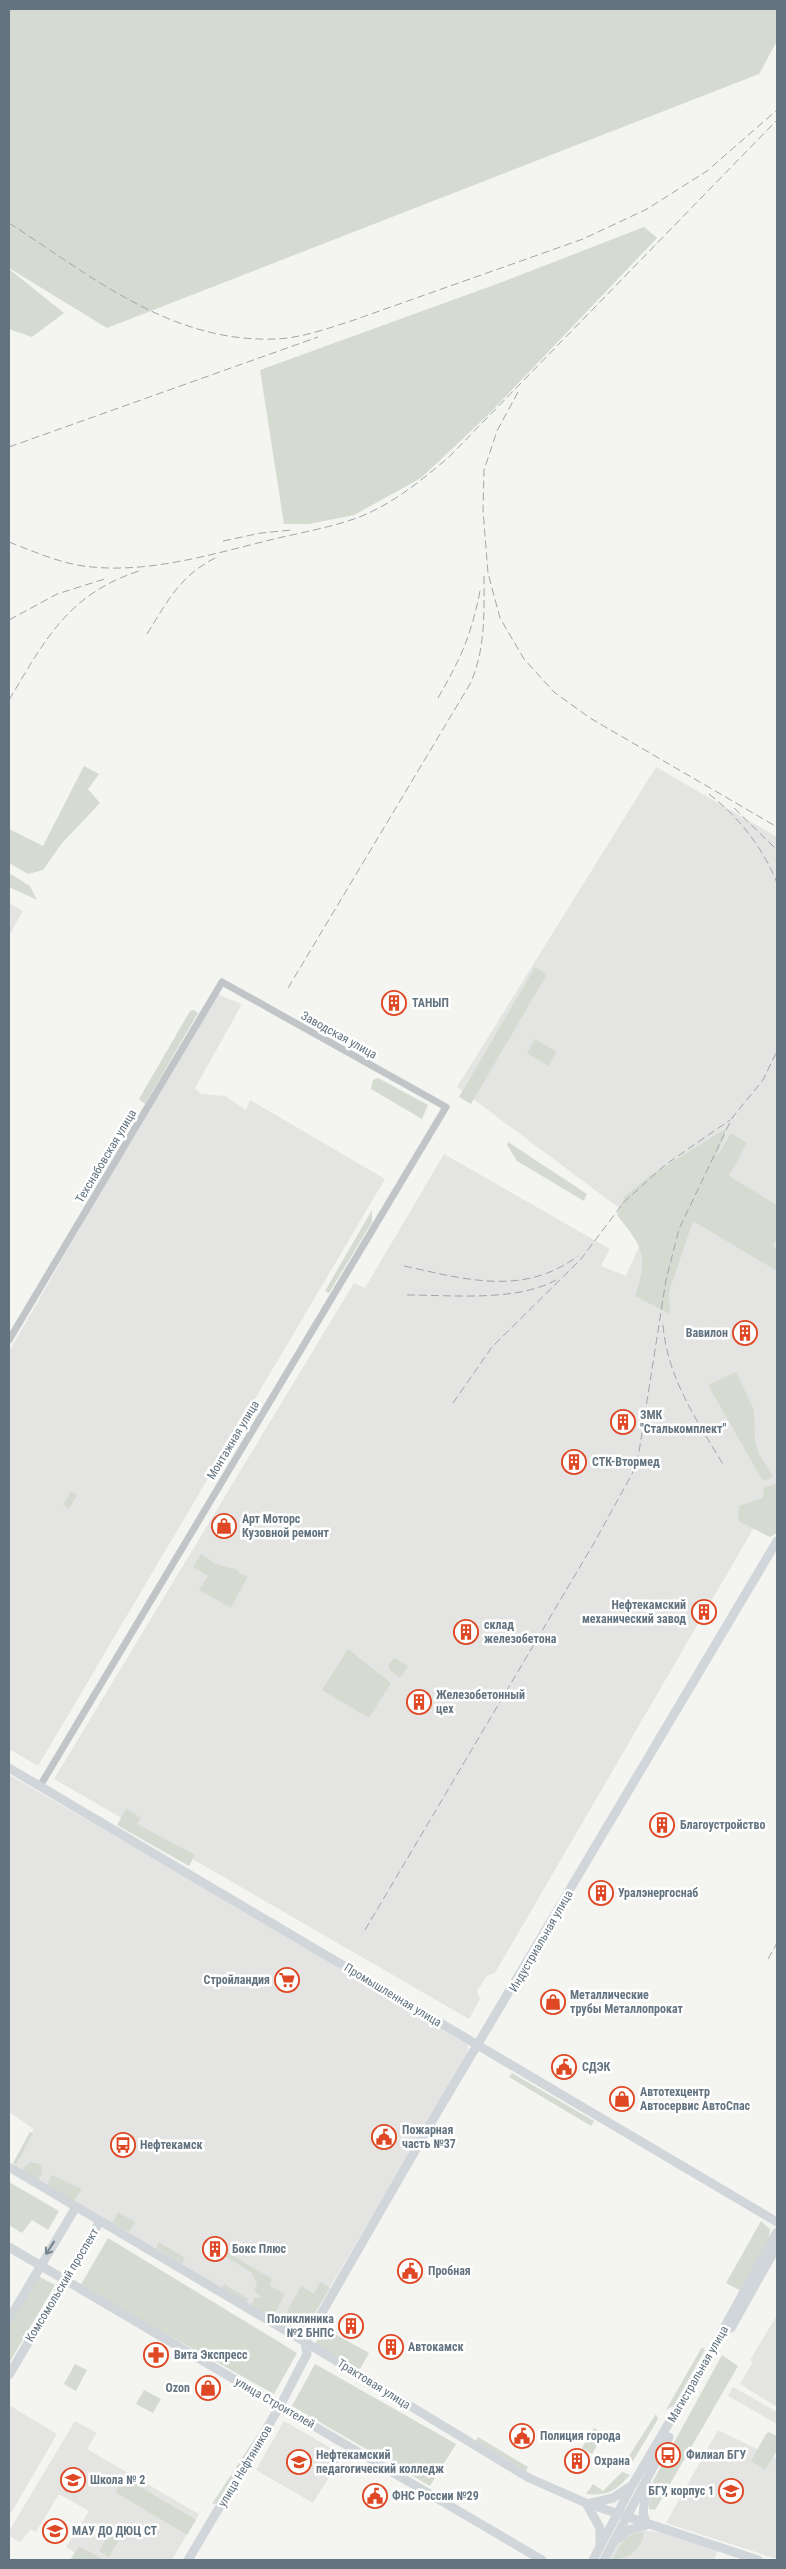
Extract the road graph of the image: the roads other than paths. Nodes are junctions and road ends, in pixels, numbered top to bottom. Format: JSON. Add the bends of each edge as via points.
{"nodes":[{"id":1,"x":222,"y":982,"type":"joint"},
{"id":2,"x":446,"y":1107,"type":"joint"},
{"id":3,"x":9,"y":1340,"type":"edge"},
{"id":4,"x":777,"y":1541,"type":"edge"},
{"id":5,"x":9,"y":1768,"type":"edge"},
{"id":6,"x":40,"y":1786,"type":"junction"},
{"id":7,"x":478,"y":2047,"type":"junction"},
{"id":8,"x":9,"y":2167,"type":"edge"},
{"id":9,"x":76,"y":2207,"type":"junction"},
{"id":10,"x":100,"y":2221,"type":"junction"},
{"id":11,"x":777,"y":2222,"type":"edge"},
{"id":12,"x":777,"y":2232,"type":"edge"},
{"id":13,"x":777,"y":2246,"type":"edge"},
{"id":14,"x":9,"y":2247,"type":"edge"},
{"id":15,"x":40,"y":2265,"type":"junction"},
{"id":16,"x":65,"y":2279,"type":"junction"},
{"id":17,"x":9,"y":2319,"type":"edge"},
{"id":18,"x":305,"y":2342,"type":"junction"},
{"id":19,"x":9,"y":2375,"type":"edge"},
{"id":20,"x":280,"y":2406,"type":"junction"},
{"id":21,"x":648,"y":2477,"type":"junction"},
{"id":22,"x":633,"y":2484,"type":"junction"},
{"id":23,"x":586,"y":2503,"type":"junction"},
{"id":24,"x":617,"y":2514,"type":"junction"},
{"id":25,"x":627,"y":2518,"type":"junction"},
{"id":26,"x":647,"y":2524,"type":"junction"},
{"id":27,"x":614,"y":2542,"type":"junction"},
{"id":28,"x":600,"y":2548,"type":"junction"},
{"id":29,"x":188,"y":2560,"type":"edge"},
{"id":30,"x":542,"y":2560,"type":"edge"},
{"id":31,"x":593,"y":2560,"type":"edge"},
{"id":32,"x":604,"y":2560,"type":"edge"},
{"id":33,"x":758,"y":2560,"type":"edge"}],
"edges":[{"from":1,"to":2,"type":"street","name":"Заводская улица"},
{"from":1,"to":3,"type":"street","name":"Техснабовская улица"},
{"from":2,"to":6,"type":"street","name":"Монтажная улица"},
{"from":4,"to":7,"type":"main road","name":"Индустриальная улица"},
{"from":5,"to":6,"type":"main road","name":"Промышленная улица"},
{"from":6,"to":7,"type":"main road","name":"Промышленная улица"},
{"from":7,"to":11,"type":"main road","name":"Промышленная улица"},
{"from":7,"to":18,"type":"main road","name":"Индустриальная улица"},
{"from":8,"to":9,"type":"main road","name":"Трактовая улица"},
{"from":9,"to":10,"type":"main road","name":"Трактовая улица"},
{"from":9,"to":15,"type":"main road","one_way":true},
{"from":10,"to":16,"type":"main road","name":"Комсомольский проспект"},
{"from":10,"to":18,"type":"main road","name":"Трактовая улица"},
{"from":12,"to":22,"type":"main road","name":"Магистральная улица"},
{"from":13,"to":21,"type":"main road","name":"Магистральная улица"},
{"from":14,"to":15,"type":"main road","name":"улица Строителей"},
{"from":15,"to":16,"type":"main road","name":"улица Строителей"},
{"from":15,"to":17,"type":"main road"},
{"from":16,"to":19,"type":"main road","name":"Комсомольский проспект"},
{"from":16,"to":20,"type":"main road","name":"улица Строителей"},
{"from":18,"to":20,"type":"main road","name":"улица Нефтяников","via":[[307,2354]]},
{"from":18,"to":23,"type":"main road","name":"Трактовая улица","via":[[529,2478]]},
{"from":20,"to":29,"type":"main road","name":"улица Нефтяников"},
{"from":20,"to":30,"type":"main road","name":"улица Строителей"},
{"from":21,"to":25,"type":"main road","name":"Магистральная улица"},
{"from":21,"to":26,"type":"main road","via":[[644,2505]]},
{"from":22,"to":23,"type":"main road","via":[[607,2501]]},
{"from":22,"to":24,"type":"main road","name":"Магистральная улица"},
{"from":23,"to":24,"type":"main road","name":"Трактовая улица"},
{"from":23,"to":28,"type":"main road","via":[[600,2528]]},
{"from":24,"to":25,"type":"main road","name":"Трактовая улица"},
{"from":24,"to":28,"type":"main road","name":"Магистральная улица"},
{"from":25,"to":26,"type":"main road","name":"Трактовая улица"},
{"from":25,"to":27,"type":"main road","name":"Магистральная улица"},
{"from":26,"to":27,"type":"main road","via":[[628,2530]]},
{"from":26,"to":33,"type":"main road","name":"Трактовая улица"},
{"from":27,"to":32,"type":"main road","name":"Магистральная улица"},
{"from":28,"to":31,"type":"main road","name":"Магистральная улица"}]}
